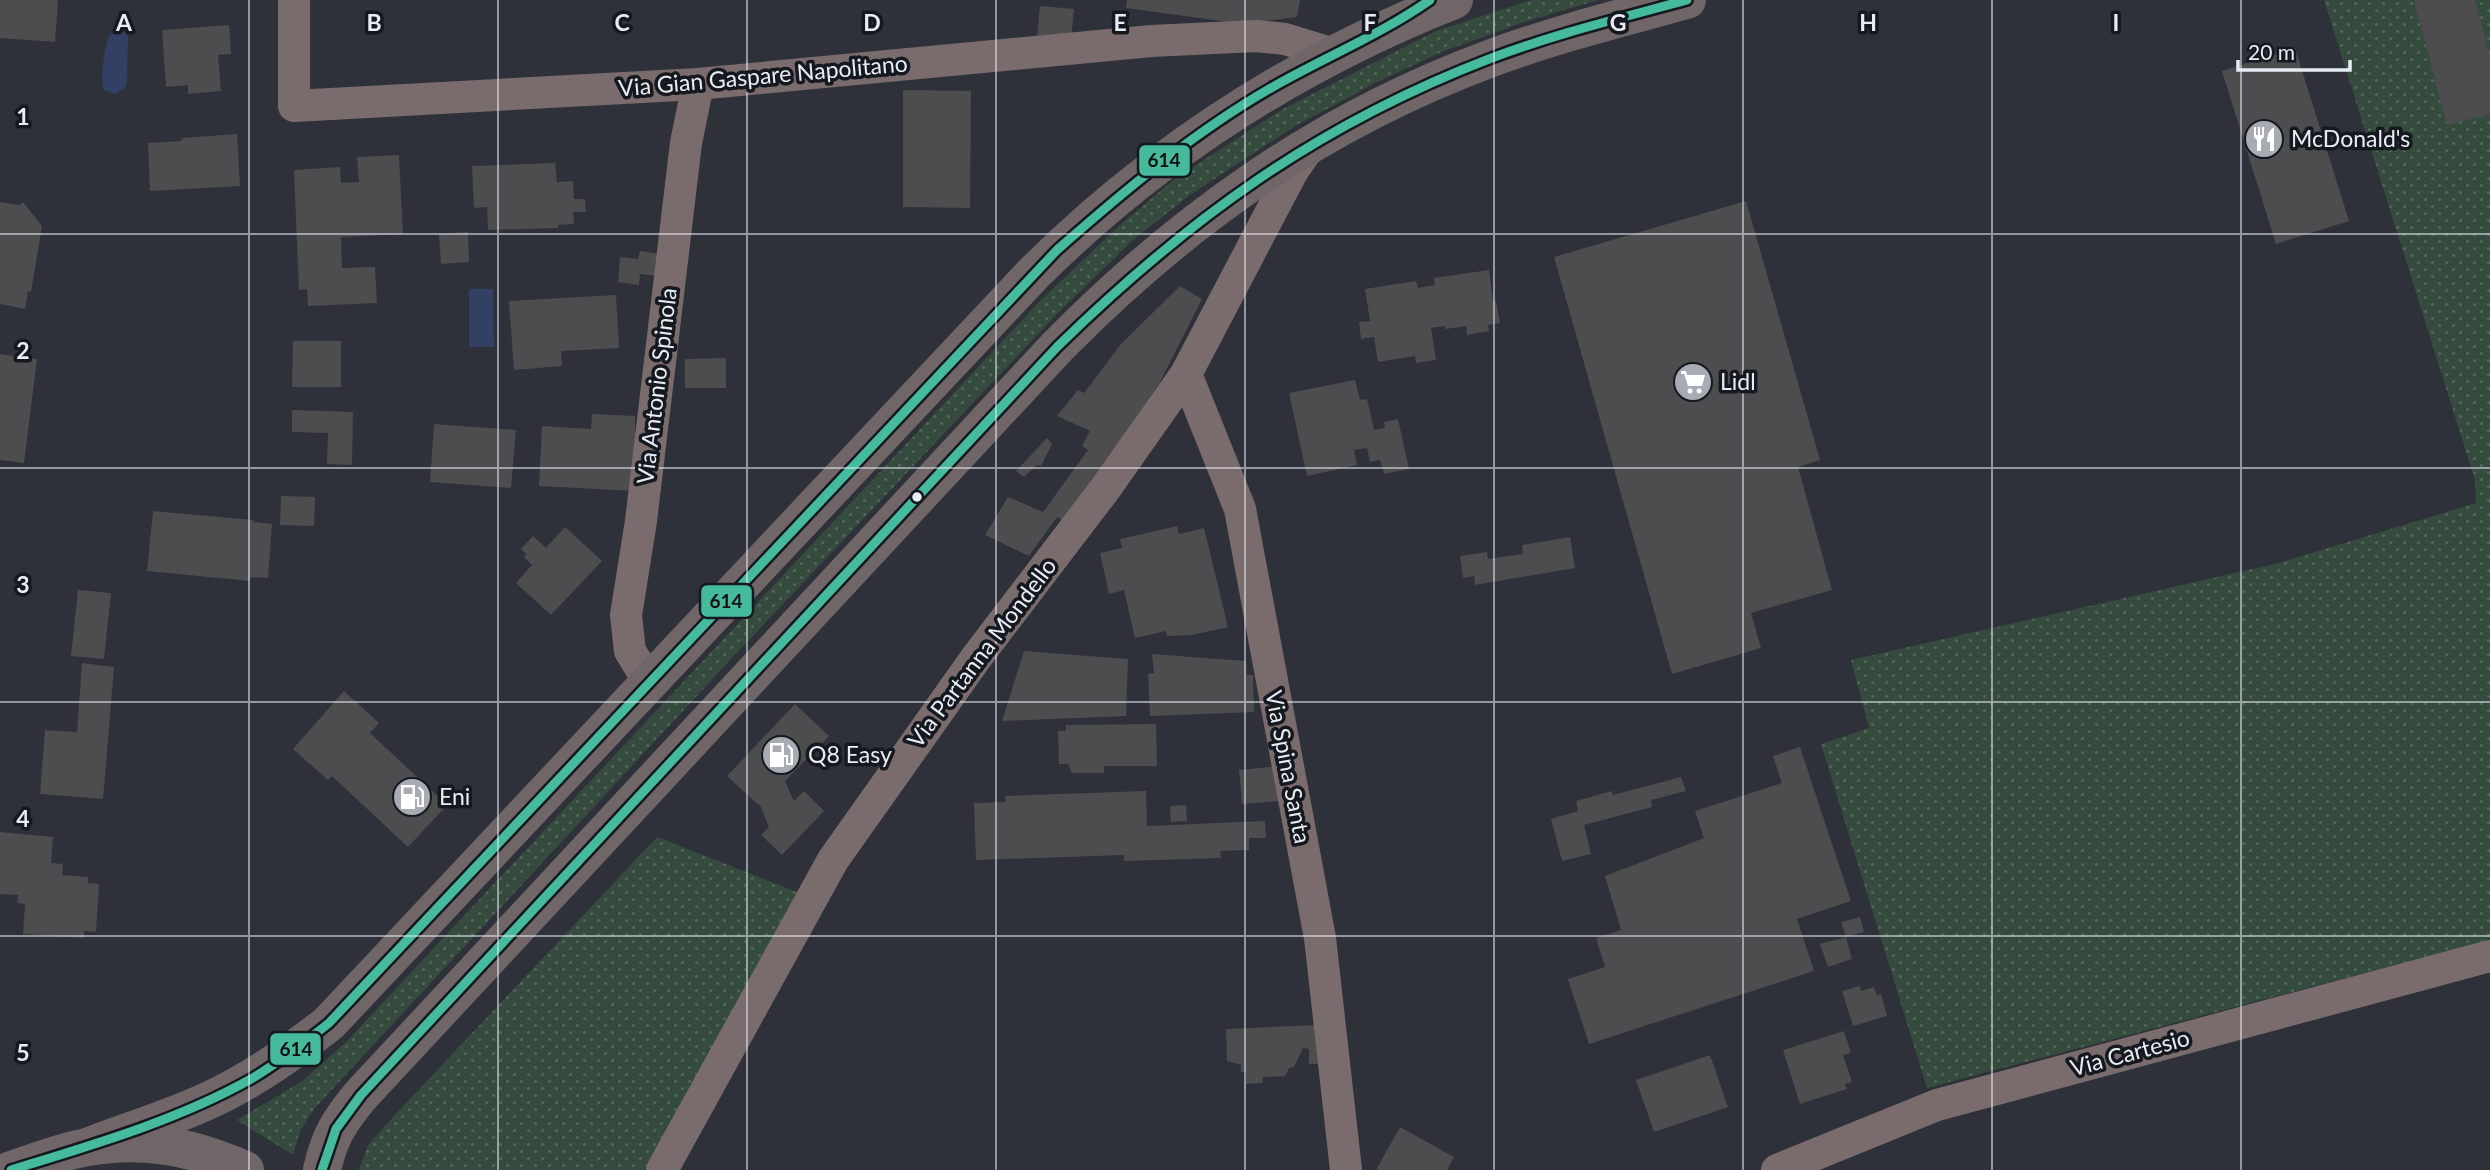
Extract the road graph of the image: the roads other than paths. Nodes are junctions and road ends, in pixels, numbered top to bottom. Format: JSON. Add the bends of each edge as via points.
{"nodes":[{"id":1,"x":294,"y":0,"type":"edge"},
{"id":2,"x":1454,"y":0,"type":"edge"},
{"id":3,"x":1687,"y":0,"type":"edge"},
{"id":4,"x":1416,"y":10,"type":"edge"},
{"id":5,"x":1334,"y":54,"type":"junction"},
{"id":6,"x":698,"y":84,"type":"junction"},
{"id":7,"x":1313,"y":142,"type":"junction"},
{"id":8,"x":1186,"y":373,"type":"junction"},
{"id":9,"x":649,"y":682,"type":"junction"},
{"id":10,"x":2490,"y":956,"type":"edge"},
{"id":11,"x":87,"y":1147,"type":"junction"},
{"id":12,"x":11,"y":1170,"type":"edge"},
{"id":13,"x":244,"y":1170,"type":"edge"},
{"id":14,"x":322,"y":1170,"type":"edge"},
{"id":15,"x":662,"y":1170,"type":"edge"},
{"id":16,"x":1346,"y":1170,"type":"edge"},
{"id":17,"x":1777,"y":1170,"type":"edge"}],
"edges":[{"from":1,"to":6,"type":"street","name":"Via Gian Gaspare Napolitano","via":[[294,106]]},
{"from":2,"to":4,"type":"main road"},
{"from":3,"to":7,"type":"main road","via":[[1490,59],[1415,90]]},
{"from":4,"to":5,"type":"main road"},
{"from":5,"to":6,"type":"street","name":"Via Gian Gaspare Napolitano","via":[[1285,39],[1256,36],[1151,41]]},
{"from":5,"to":9,"type":"main road","via":[[1202,131],[1126,189],[1058,250]]},
{"from":6,"to":9,"type":"street","name":"Via Antonio Spinola","via":[[626,615],[630,651]]},
{"from":7,"to":8,"type":"street","name":"Via Partanna Mondello","via":[[1292,172]]},
{"from":7,"to":14,"type":"main road","via":[[1201,217],[1119,285],[1057,347],[361,1095],[339,1121]]},
{"from":8,"to":15,"type":"street","name":"Via Partanna Mondello","via":[[833,860]]},
{"from":8,"to":16,"type":"street","name":"Via Spina Santa","via":[[1240,509],[1320,937]]},
{"from":9,"to":11,"type":"main road","via":[[319,1030],[273,1066],[202,1104]]},
{"from":10,"to":17,"type":"street","name":"Via Cartesio","via":[[1937,1105]]},
{"from":11,"to":12,"type":"main road"},
{"from":11,"to":13,"type":"main road","via":[[146,1142],[204,1154]]}]}
